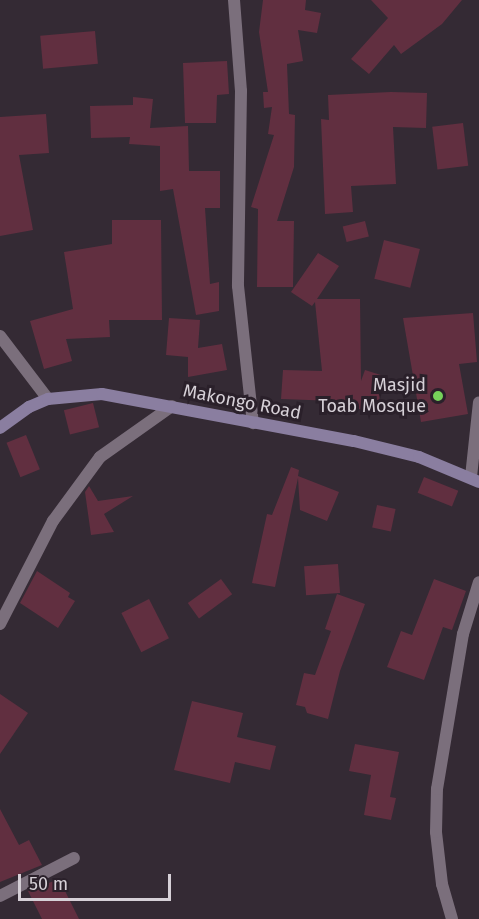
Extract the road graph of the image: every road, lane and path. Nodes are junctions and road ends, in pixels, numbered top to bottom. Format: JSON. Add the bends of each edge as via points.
{"nodes":[{"id":1,"x":234,"y":0,"type":"edge"},
{"id":2,"x":0,"y":336,"type":"edge"},
{"id":3,"x":48,"y":399,"type":"junction"},
{"id":4,"x":479,"y":402,"type":"edge"},
{"id":5,"x":172,"y":406,"type":"junction"},
{"id":6,"x":253,"y":423,"type":"junction"},
{"id":7,"x":0,"y":428,"type":"edge"},
{"id":8,"x":475,"y":480,"type":"edge"},
{"id":9,"x":479,"y":582,"type":"edge"},
{"id":10,"x":0,"y":624,"type":"edge"},
{"id":11,"x":74,"y":858,"type":"dead end"},
{"id":12,"x":0,"y":896,"type":"edge"},
{"id":13,"x":452,"y":919,"type":"edge"}],
"edges":[{"from":1,"to":6,"type":"street","via":[[241,91],[238,286]]},
{"from":2,"to":3,"type":"street"},
{"from":3,"to":5,"type":"street","name":"Makongo Road","via":[[102,394]]},
{"from":3,"to":7,"type":"street","name":"Makongo Road"},
{"from":4,"to":8,"type":"street"},
{"from":5,"to":6,"type":"street","name":"Makongo Road"},
{"from":5,"to":10,"type":"street","via":[[100,457],[53,521]]},
{"from":6,"to":8,"type":"street","name":"Makongo Road","via":[[419,457]]},
{"from":9,"to":13,"type":"street","via":[[463,634],[437,789],[436,832],[442,884]]},
{"from":11,"to":12,"type":"street"}]}
